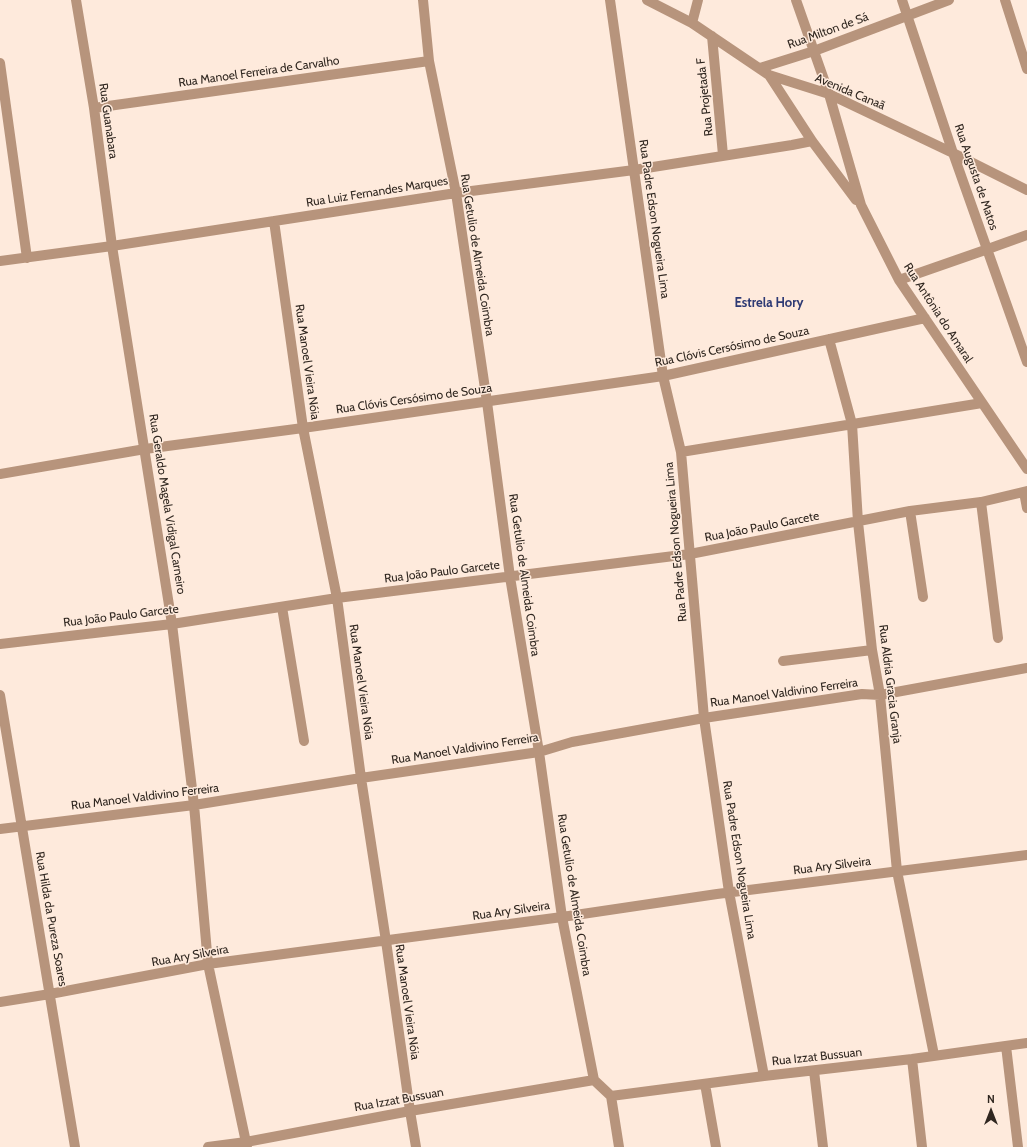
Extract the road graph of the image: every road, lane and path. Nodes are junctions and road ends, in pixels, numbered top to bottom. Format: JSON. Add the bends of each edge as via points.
{"nodes":[{"id":1,"x":76,"y":0,"type":"edge"},
{"id":2,"x":423,"y":0,"type":"edge"},
{"id":3,"x":647,"y":0,"type":"edge"},
{"id":4,"x":698,"y":0,"type":"edge"},
{"id":5,"x":796,"y":0,"type":"edge"},
{"id":6,"x":902,"y":0,"type":"edge"},
{"id":7,"x":949,"y":0,"type":"edge"},
{"id":8,"x":1005,"y":0,"type":"edge"},
{"id":9,"x":611,"y":2,"type":"edge"},
{"id":10,"x":907,"y":15,"type":"junction"},
{"id":11,"x":692,"y":23,"type":"junction"},
{"id":12,"x":712,"y":36,"type":"junction"},
{"id":13,"x":814,"y":51,"type":"junction"},
{"id":14,"x":429,"y":61,"type":"junction"},
{"id":15,"x":0,"y":63,"type":"edge"},
{"id":16,"x":760,"y":68,"type":"junction"},
{"id":17,"x":1027,"y":69,"type":"edge"},
{"id":18,"x":769,"y":75,"type":"junction"},
{"id":19,"x":829,"y":94,"type":"junction"},
{"id":20,"x":94,"y":108,"type":"junction"},
{"id":21,"x":812,"y":141,"type":"junction"},
{"id":22,"x":953,"y":153,"type":"junction"},
{"id":23,"x":723,"y":156,"type":"junction"},
{"id":24,"x":634,"y":170,"type":"junction"},
{"id":25,"x":1027,"y":190,"type":"edge"},
{"id":26,"x":456,"y":194,"type":"junction"},
{"id":27,"x":861,"y":205,"type":"junction"},
{"id":28,"x":274,"y":221,"type":"junction"},
{"id":29,"x":1027,"y":235,"type":"edge"},
{"id":30,"x":112,"y":246,"type":"junction"},
{"id":31,"x":988,"y":250,"type":"junction"},
{"id":32,"x":27,"y":258,"type":"junction"},
{"id":33,"x":0,"y":262,"type":"edge"},
{"id":34,"x":899,"y":280,"type":"junction"},
{"id":35,"x":925,"y":318,"type":"junction"},
{"id":36,"x":829,"y":339,"type":"junction"},
{"id":37,"x":1027,"y":362,"type":"edge"},
{"id":38,"x":663,"y":376,"type":"junction"},
{"id":39,"x":487,"y":402,"type":"junction"},
{"id":40,"x":982,"y":403,"type":"junction"},
{"id":41,"x":852,"y":424,"type":"junction"},
{"id":42,"x":303,"y":428,"type":"junction"},
{"id":43,"x":145,"y":449,"type":"junction"},
{"id":44,"x":681,"y":452,"type":"junction"},
{"id":45,"x":1027,"y":469,"type":"edge"},
{"id":46,"x":0,"y":474,"type":"edge"},
{"id":47,"x":1026,"y":491,"type":"edge"},
{"id":48,"x":981,"y":502,"type":"junction"},
{"id":49,"x":1027,"y":508,"type":"edge"},
{"id":50,"x":910,"y":511,"type":"junction"},
{"id":51,"x":858,"y":522,"type":"junction"},
{"id":52,"x":690,"y":554,"type":"junction"},
{"id":53,"x":510,"y":577,"type":"junction"},
{"id":54,"x":923,"y":597,"type":"dead end"},
{"id":55,"x":337,"y":598,"type":"junction"},
{"id":56,"x":282,"y":607,"type":"junction"},
{"id":57,"x":172,"y":624,"type":"junction"},
{"id":58,"x":998,"y":638,"type":"dead end"},
{"id":59,"x":0,"y":644,"type":"edge"},
{"id":60,"x":872,"y":650,"type":"junction"},
{"id":61,"x":783,"y":661,"type":"dead end"},
{"id":62,"x":1027,"y":668,"type":"edge"},
{"id":63,"x":0,"y":695,"type":"edge"},
{"id":64,"x":880,"y":695,"type":"junction"},
{"id":65,"x":704,"y":718,"type":"junction"},
{"id":66,"x":304,"y":741,"type":"dead end"},
{"id":67,"x":539,"y":752,"type":"junction"},
{"id":68,"x":361,"y":778,"type":"junction"},
{"id":69,"x":194,"y":805,"type":"junction"},
{"id":70,"x":22,"y":826,"type":"junction"},
{"id":71,"x":0,"y":829,"type":"edge"},
{"id":72,"x":1027,"y":855,"type":"edge"},
{"id":73,"x":897,"y":871,"type":"junction"},
{"id":74,"x":729,"y":892,"type":"junction"},
{"id":75,"x":562,"y":917,"type":"junction"},
{"id":76,"x":386,"y":941,"type":"junction"},
{"id":77,"x":208,"y":964,"type":"junction"},
{"id":78,"x":50,"y":994,"type":"junction"},
{"id":79,"x":0,"y":1002,"type":"edge"},
{"id":80,"x":1027,"y":1044,"type":"edge"},
{"id":81,"x":1006,"y":1046,"type":"junction"},
{"id":82,"x":934,"y":1055,"type":"junction"},
{"id":83,"x":912,"y":1059,"type":"junction"},
{"id":84,"x":814,"y":1071,"type":"junction"},
{"id":85,"x":764,"y":1076,"type":"junction"},
{"id":86,"x":594,"y":1080,"type":"junction"},
{"id":87,"x":705,"y":1084,"type":"junction"},
{"id":88,"x":611,"y":1096,"type":"junction"},
{"id":89,"x":410,"y":1111,"type":"junction"},
{"id":90,"x":247,"y":1145,"type":"edge"},
{"id":91,"x":75,"y":1147,"type":"edge"},
{"id":92,"x":208,"y":1147,"type":"edge"},
{"id":93,"x":416,"y":1147,"type":"edge"},
{"id":94,"x":619,"y":1147,"type":"edge"},
{"id":95,"x":716,"y":1147,"type":"edge"},
{"id":96,"x":823,"y":1147,"type":"edge"},
{"id":97,"x":922,"y":1147,"type":"edge"},
{"id":98,"x":1018,"y":1147,"type":"edge"}],
"edges":[{"from":1,"to":20,"type":"street","name":"Rua Guanabara"},
{"from":2,"to":14,"type":"street","name":"Rua Getulio de Almeida Coimbra"},
{"from":3,"to":11,"type":"street","name":"Avenida Canaã"},
{"from":4,"to":11,"type":"street"},
{"from":5,"to":13,"type":"street","name":"Rua Antônia do Amaral"},
{"from":6,"to":10,"type":"street","name":"Rua Augusta de Matos"},
{"from":7,"to":10,"type":"street","name":"Rua Milton de Sá"},
{"from":8,"to":17,"type":"street"},
{"from":9,"to":24,"type":"street","name":"Rua Padre Edson Nogueira Lima"},
{"from":10,"to":13,"type":"street","name":"Rua Milton de Sá"},
{"from":10,"to":22,"type":"street","name":"Rua Augusta de Matos"},
{"from":11,"to":12,"type":"street","name":"Avenida Canaã"},
{"from":12,"to":16,"type":"street","name":"Avenida Canaã"},
{"from":12,"to":23,"type":"street","name":"Rua Projetada F"},
{"from":13,"to":16,"type":"street","name":"Rua Milton de Sá"},
{"from":13,"to":19,"type":"street","name":"Rua Antônia do Amaral"},
{"from":14,"to":20,"type":"street","name":"Rua Manoel Ferreira de Carvalho"},
{"from":14,"to":26,"type":"street","name":"Rua Getulio de Almeida Coimbra"},
{"from":15,"to":32,"type":"street"},
{"from":16,"to":18,"type":"street","name":"Avenida Canaã"},
{"from":18,"to":19,"type":"street","name":"Avenida Canaã"},
{"from":18,"to":21,"type":"street"},
{"from":19,"to":22,"type":"street","name":"Avenida Canaã"},
{"from":19,"to":27,"type":"street","name":"Rua Antônia do Amaral"},
{"from":20,"to":30,"type":"street","name":"Rua Guanabara"},
{"from":21,"to":23,"type":"street","name":"Rua Luiz Fernandes Marques"},
{"from":21,"to":27,"type":"street"},
{"from":22,"to":25,"type":"street","name":"Avenida Canaã"},
{"from":22,"to":31,"type":"street","name":"Rua Augusta de Matos"},
{"from":23,"to":24,"type":"street","name":"Rua Luiz Fernandes Marques"},
{"from":24,"to":26,"type":"street","name":"Rua Luiz Fernandes Marques"},
{"from":24,"to":38,"type":"street","name":"Rua Padre Edson Nogueira Lima"},
{"from":26,"to":28,"type":"street","name":"Rua Luiz Fernandes Marques"},
{"from":26,"to":39,"type":"street","name":"Rua Getulio de Almeida Coimbra"},
{"from":27,"to":34,"type":"street","name":"Rua Antônia do Amaral"},
{"from":28,"to":30,"type":"street","name":"Rua Luiz Fernandes Marques"},
{"from":28,"to":42,"type":"street","name":"Rua Manoel Vieira Nóia"},
{"from":29,"to":31,"type":"street"},
{"from":30,"to":32,"type":"street"},
{"from":30,"to":43,"type":"street","name":"Rua Geraldo Magela Vidigal Carneiro"},
{"from":31,"to":34,"type":"street"},
{"from":31,"to":37,"type":"street","name":"Rua Augusta de Matos"},
{"from":32,"to":33,"type":"street"},
{"from":34,"to":35,"type":"street","name":"Rua Antônia do Amaral"},
{"from":35,"to":36,"type":"street","name":"Rua Clóvis Cersósimo de Souza"},
{"from":35,"to":40,"type":"street","name":"Rua Antônia do Amaral"},
{"from":36,"to":38,"type":"street","name":"Rua Clóvis Cersósimo de Souza"},
{"from":36,"to":41,"type":"street","name":"Rua Aldria Gracia Granja"},
{"from":38,"to":39,"type":"street","name":"Rua Clóvis Cersósimo de Souza"},
{"from":38,"to":44,"type":"street","name":"Rua Padre Edson Nogueira Lima"},
{"from":39,"to":42,"type":"street","name":"Rua Clóvis Cersósimo de Souza"},
{"from":39,"to":53,"type":"street","name":"Rua Getulio de Almeida Coimbra"},
{"from":40,"to":41,"type":"street"},
{"from":40,"to":45,"type":"street","name":"Rua Antônia do Amaral"},
{"from":41,"to":44,"type":"street"},
{"from":41,"to":51,"type":"street","name":"Rua Aldria Gracia Granja"},
{"from":42,"to":43,"type":"street","name":"Rua Clóvis Cersósimo de Souza"},
{"from":42,"to":55,"type":"street","name":"Rua Manoel Vieira Nóia"},
{"from":43,"to":46,"type":"street","name":"Rua Clóvis Cersósimo de Souza"},
{"from":43,"to":57,"type":"street","name":"Rua Geraldo Magela Vidigal Carneiro"},
{"from":44,"to":52,"type":"street","name":"Rua Padre Edson Nogueira Lima"},
{"from":47,"to":48,"type":"street","name":"Rua João Paulo Garcete"},
{"from":47,"to":49,"type":"street"},
{"from":48,"to":50,"type":"street","name":"Rua João Paulo Garcete"},
{"from":48,"to":58,"type":"street"},
{"from":50,"to":51,"type":"street","name":"Rua João Paulo Garcete"},
{"from":50,"to":54,"type":"street"},
{"from":51,"to":52,"type":"street","name":"Rua João Paulo Garcete"},
{"from":51,"to":60,"type":"street","name":"Rua Aldria Gracia Granja"},
{"from":52,"to":53,"type":"street","name":"Rua João Paulo Garcete"},
{"from":52,"to":65,"type":"street","name":"Rua Padre Edson Nogueira Lima"},
{"from":53,"to":55,"type":"street","name":"Rua João Paulo Garcete"},
{"from":53,"to":67,"type":"street","name":"Rua Getulio de Almeida Coimbra"},
{"from":55,"to":56,"type":"street","name":"Rua João Paulo Garcete"},
{"from":55,"to":68,"type":"street","name":"Rua Manoel Vieira Nóia"},
{"from":56,"to":57,"type":"street","name":"Rua João Paulo Garcete"},
{"from":56,"to":66,"type":"street"},
{"from":57,"to":59,"type":"street","name":"Rua João Paulo Garcete"},
{"from":57,"to":69,"type":"street","name":"Rua Geraldo Magela Vidigal Carneiro"},
{"from":60,"to":61,"type":"street"},
{"from":60,"to":64,"type":"street","name":"Rua Aldria Gracia Granja"},
{"from":62,"to":64,"type":"street","name":"Rua Manoel Valdivino Ferreira"},
{"from":63,"to":70,"type":"street","name":"Rua Hilda da Pureza Soares"},
{"from":64,"to":65,"type":"street","name":"Rua Manoel Valdivino Ferreira","via":[[862,694]]},
{"from":64,"to":73,"type":"street","name":"Rua Aldria Gracia Granja"},
{"from":65,"to":67,"type":"street","name":"Rua Manoel Valdivino Ferreira","via":[[572,742]]},
{"from":65,"to":74,"type":"street","name":"Rua Padre Edson Nogueira Lima"},
{"from":67,"to":68,"type":"street","name":"Rua Manoel Valdivino Ferreira"},
{"from":67,"to":75,"type":"street","name":"Rua Getulio de Almeida Coimbra"},
{"from":68,"to":69,"type":"street","name":"Rua Manoel Valdivino Ferreira"},
{"from":68,"to":76,"type":"street","name":"Rua Manoel Vieira Nóia"},
{"from":69,"to":70,"type":"street","name":"Rua Manoel Valdivino Ferreira"},
{"from":69,"to":77,"type":"street","name":"Rua Geraldo Magela Vidigal Carneiro"},
{"from":70,"to":71,"type":"street","name":"Rua Manoel Valdivino Ferreira"},
{"from":70,"to":78,"type":"street","name":"Rua Hilda da Pureza Soares"},
{"from":72,"to":73,"type":"street","name":"Rua Ary Silveira"},
{"from":73,"to":74,"type":"street","name":"Rua Ary Silveira"},
{"from":73,"to":82,"type":"street","name":"Rua Aldria Gracia Granja"},
{"from":74,"to":75,"type":"street","name":"Rua Ary Silveira"},
{"from":74,"to":85,"type":"street","name":"Rua Padre Edson Nogueira Lima"},
{"from":75,"to":76,"type":"street","name":"Rua Ary Silveira"},
{"from":75,"to":86,"type":"street","name":"Rua Getulio de Almeida Coimbra"},
{"from":76,"to":77,"type":"street","name":"Rua Ary Silveira"},
{"from":76,"to":89,"type":"street","name":"Rua Manoel Vieira Nóia"},
{"from":77,"to":78,"type":"street","name":"Rua Ary Silveira"},
{"from":77,"to":90,"type":"street","name":"Rua Geraldo Magela Vidigal Carneiro"},
{"from":78,"to":79,"type":"street","name":"Rua Ary Silveira"},
{"from":78,"to":91,"type":"street","name":"Rua Hilda da Pureza Soares"},
{"from":80,"to":81,"type":"street","name":"Rua Izzat Bussuan"},
{"from":81,"to":82,"type":"street","name":"Rua Izzat Bussuan"},
{"from":81,"to":98,"type":"street"},
{"from":82,"to":83,"type":"street","name":"Rua Izzat Bussuan"},
{"from":83,"to":84,"type":"street","name":"Rua Izzat Bussuan"},
{"from":83,"to":97,"type":"street"},
{"from":84,"to":85,"type":"street","name":"Rua Izzat Bussuan"},
{"from":84,"to":96,"type":"street"},
{"from":85,"to":87,"type":"street","name":"Rua Izzat Bussuan"},
{"from":86,"to":88,"type":"street"},
{"from":86,"to":89,"type":"street","name":"Rua Izzat Bussuan"},
{"from":87,"to":88,"type":"street","name":"Rua Izzat Bussuan"},
{"from":87,"to":95,"type":"street"},
{"from":88,"to":94,"type":"street"},
{"from":89,"to":90,"type":"street","name":"Rua Izzat Bussuan"},
{"from":89,"to":93,"type":"street","name":"Rua Manoel Vieira Nóia"},
{"from":90,"to":92,"type":"street","name":"Rua Izzat Bussuan"}]}
